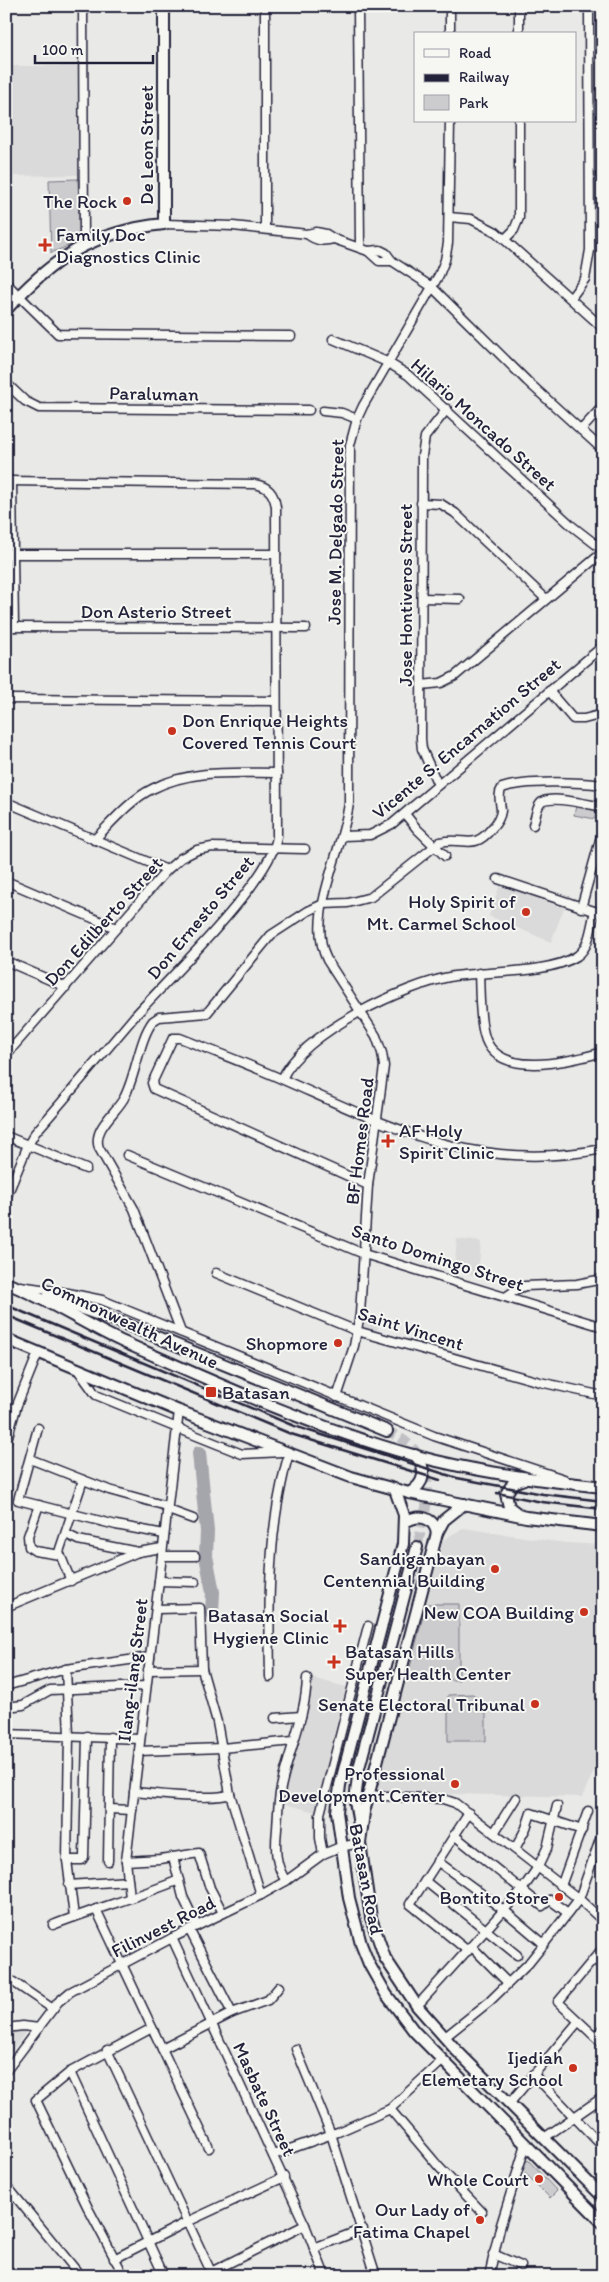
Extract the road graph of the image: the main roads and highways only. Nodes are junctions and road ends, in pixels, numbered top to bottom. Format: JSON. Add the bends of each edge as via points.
{"nodes":[{"id":1,"x":164,"y":6,"type":"edge"},
{"id":2,"x":6,"y":310,"type":"edge"},
{"id":3,"x":10,"y":1284,"type":"edge"},
{"id":4,"x":6,"y":1339,"type":"edge"},
{"id":5,"x":387,"y":1431,"type":"tunnel mouth"},
{"id":6,"x":414,"y":1455,"type":"junction"},
{"id":7,"x":530,"y":1479,"type":"junction"},
{"id":8,"x":603,"y":1487,"type":"edge"},
{"id":9,"x":395,"y":1490,"type":"junction"},
{"id":10,"x":408,"y":1493,"type":"junction"},
{"id":11,"x":464,"y":1504,"type":"junction"},
{"id":12,"x":526,"y":1517,"type":"junction"},
{"id":13,"x":405,"y":1522,"type":"junction"},
{"id":14,"x":603,"y":1526,"type":"edge"},
{"id":15,"x":437,"y":1533,"type":"junction"},
{"id":16,"x":417,"y":1547,"type":"tunnel mouth"},
{"id":17,"x":361,"y":1831,"type":"junction"},
{"id":18,"x":603,"y":2197,"type":"edge"},
{"id":19,"x":603,"y":2223,"type":"edge"}],
"edges":[{"from":1,"to":2,"type":"main road","name":"De Leon Street","via":[[164,224],[121,230],[84,245],[54,264]]},
{"from":3,"to":5,"type":"main road","via":[[125,1324]]},
{"from":3,"to":6,"type":"main road","name":"Commonwealth Avenue","via":[[118,1340],[261,1402],[361,1440]]},
{"from":4,"to":9,"type":"main road","via":[[287,1453]]},
{"from":6,"to":7,"type":"main road","name":"Commonwealth Avenue"},
{"from":6,"to":10,"type":"main road","via":[[424,1475],[418,1487]]},
{"from":7,"to":8,"type":"main road","name":"Commonwealth Avenue"},
{"from":7,"to":12,"type":"main road","via":[[513,1483],[506,1494],[511,1511]]},
{"from":9,"to":10,"type":"main road"},
{"from":9,"to":13,"type":"main road","name":"Batasan Road"},
{"from":10,"to":11,"type":"main road"},
{"from":11,"to":12,"type":"main road"},
{"from":11,"to":15,"type":"main road","name":"Batasan Road","via":[[444,1520]]},
{"from":12,"to":14,"type":"main road"},
{"from":13,"to":15,"type":"main road","via":[[425,1518]]},
{"from":13,"to":19,"type":"main road","name":"Batasan Road","via":[[401,1556],[366,1679],[338,1797],[340,1847],[354,1922],[369,1964],[398,2010],[442,2061]]},
{"from":15,"to":17,"type":"main road","name":"Batasan Road","via":[[367,1794]]},
{"from":16,"to":17,"type":"main road","via":[[356,1783],[355,1801]]},
{"from":17,"to":18,"type":"main road","name":"Batasan Road","via":[[370,1911],[385,1958],[417,2006],[445,2037]]}]}
